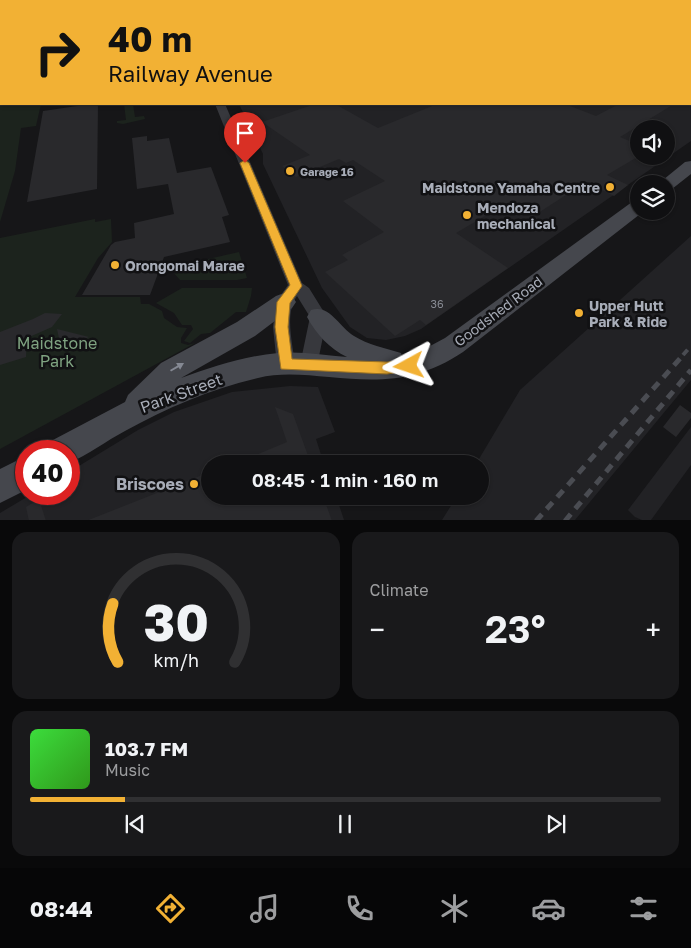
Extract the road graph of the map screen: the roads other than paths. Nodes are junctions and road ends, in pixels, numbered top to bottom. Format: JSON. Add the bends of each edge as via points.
{"nodes":[{"id":1,"x":220,"y":105,"type":"edge"},
{"id":2,"x":691,"y":166,"type":"edge"},
{"id":3,"x":675,"y":178,"type":"edge"},
{"id":4,"x":630,"y":213,"type":"edge"},
{"id":5,"x":290,"y":294,"type":"junction"},
{"id":6,"x":319,"y":317,"type":"junction"},
{"id":7,"x":298,"y":365,"type":"junction"},
{"id":8,"x":409,"y":366,"type":"junction"},
{"id":9,"x":129,"y":413,"type":"junction"},
{"id":10,"x":80,"y":441,"type":"edge"},
{"id":11,"x":15,"y":478,"type":"edge"},
{"id":12,"x":0,"y":487,"type":"edge"}],
"edges":[{"from":1,"to":5,"type":"street"},
{"from":2,"to":3,"type":"street"},
{"from":4,"to":8,"type":"street","name":"Goodshed Road","via":[[454,345]]},
{"from":5,"to":6,"type":"street","via":[[303,292]]},
{"from":5,"to":7,"type":"street","via":[[282,327]]},
{"from":9,"to":5,"type":"street","one_way":true,"via":[[170,371],[246,329]]},
{"from":6,"to":7,"type":"street"},
{"from":6,"to":8,"type":"street","via":[[332,334],[352,349]]},
{"from":7,"to":8,"type":"street","name":"Goodshed Road"},
{"from":7,"to":9,"type":"street","name":"Park Street","via":[[262,366],[204,382]]},
{"from":9,"to":10,"type":"street","name":"Park Street"},
{"from":11,"to":12,"type":"street"}]}
